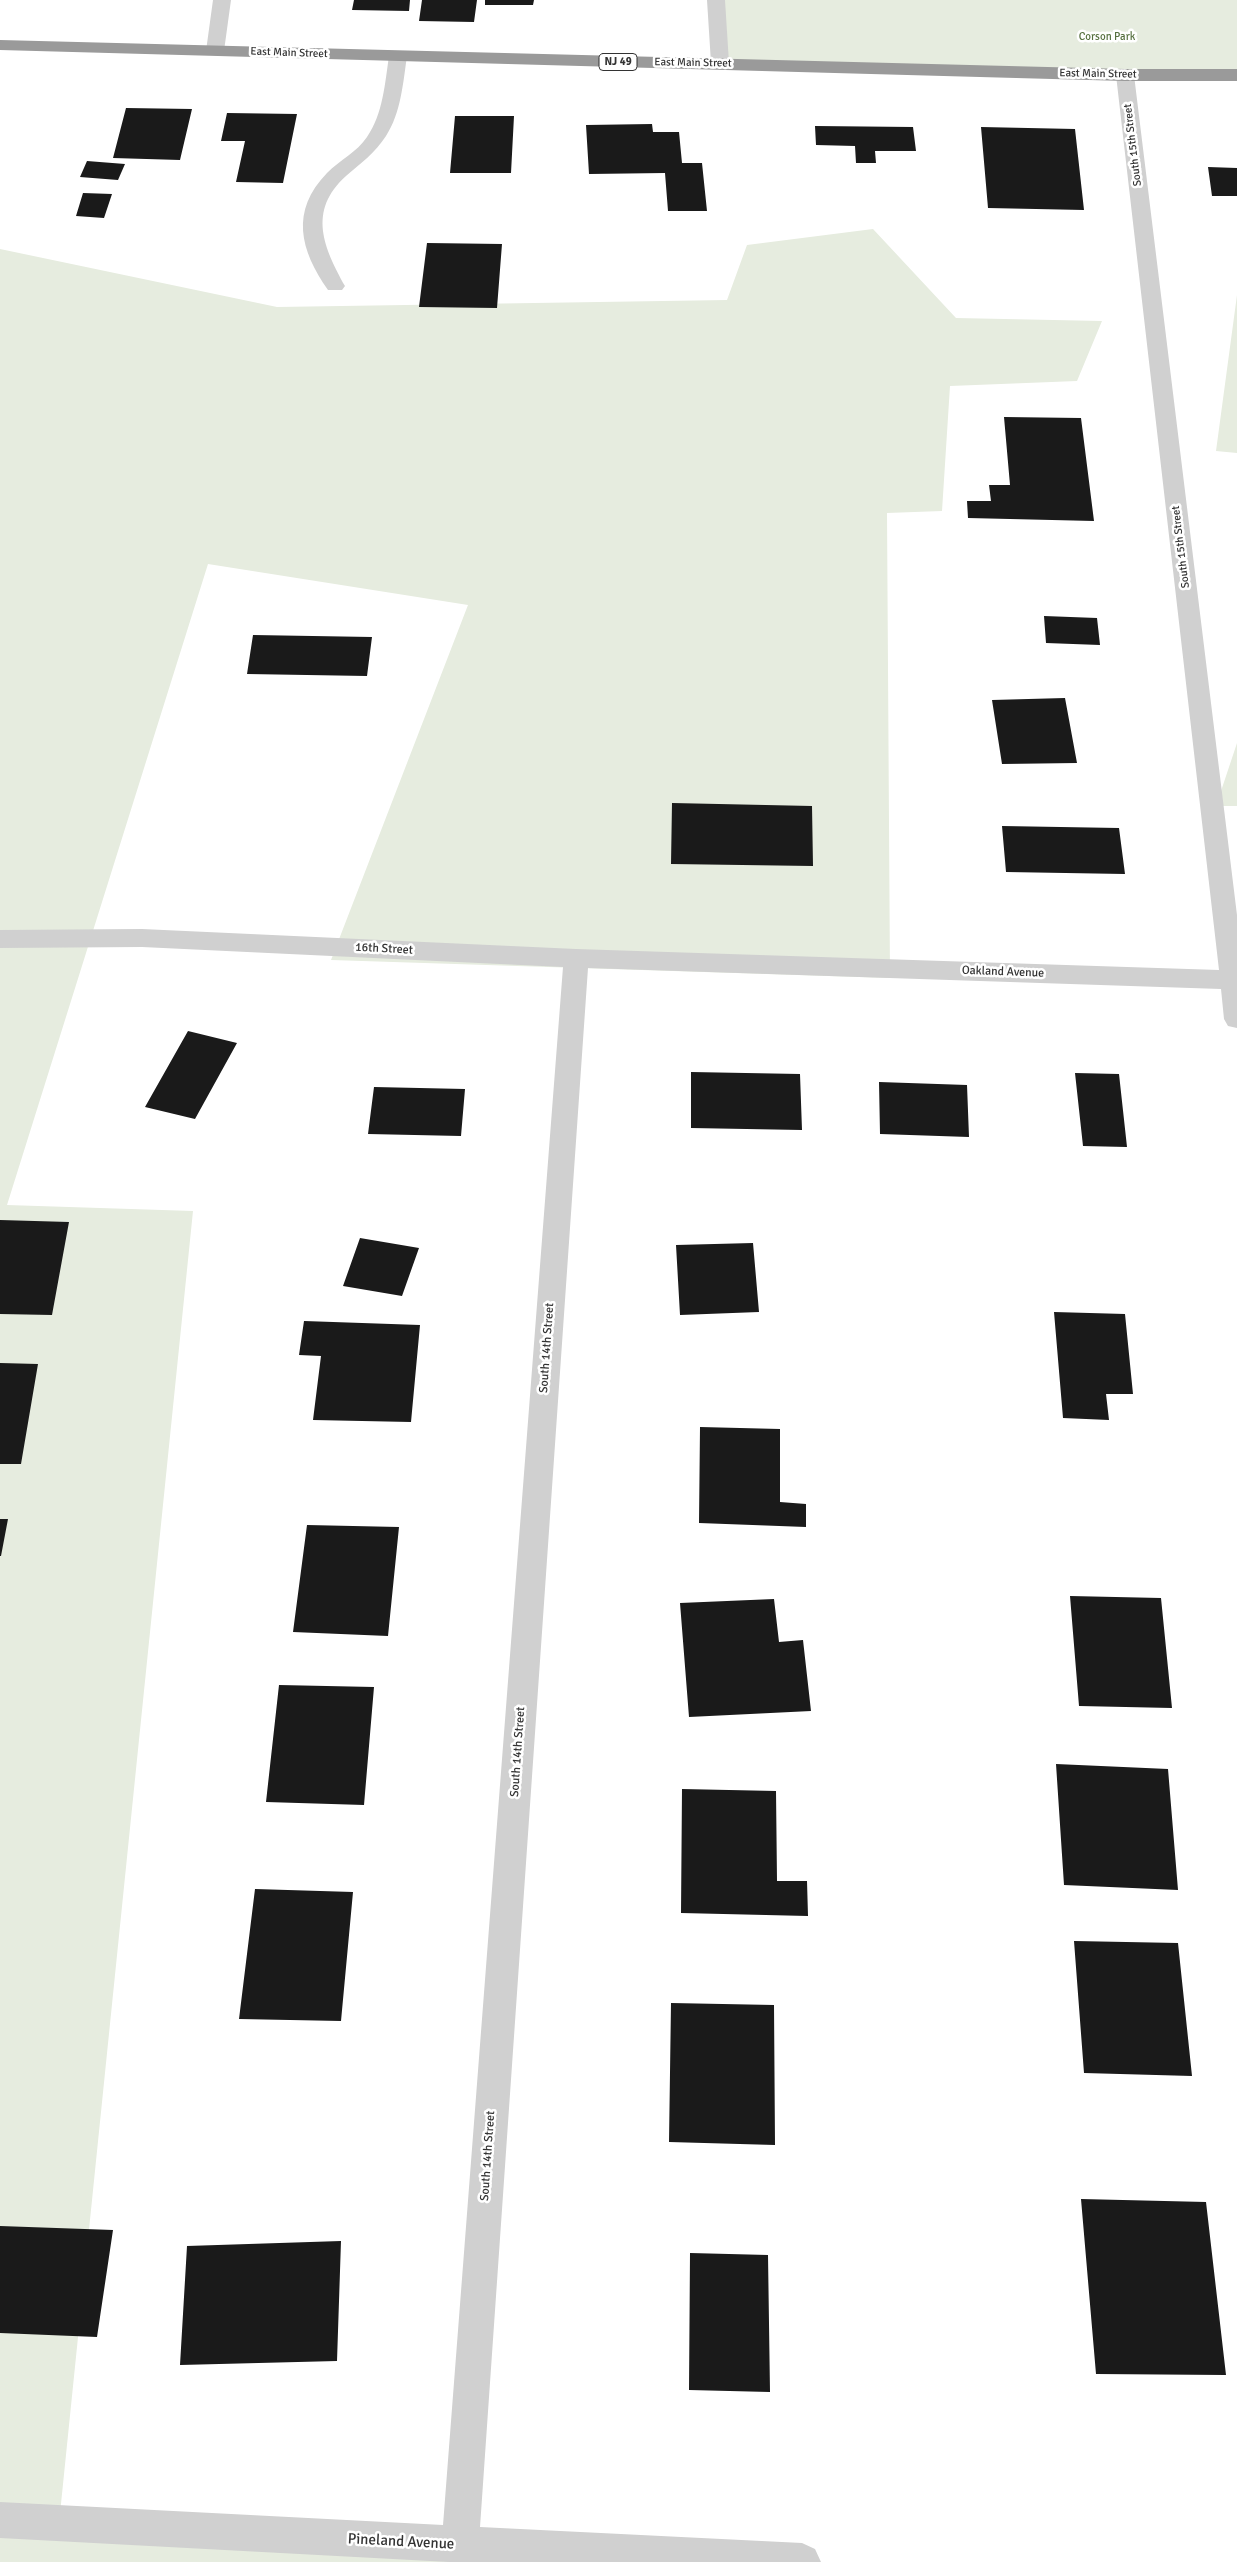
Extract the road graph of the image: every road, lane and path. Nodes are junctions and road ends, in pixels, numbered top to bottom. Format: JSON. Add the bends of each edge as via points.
{"nodes":[{"id":1,"x":222,"y":0,"type":"edge"},
{"id":2,"x":716,"y":0,"type":"edge"},
{"id":3,"x":0,"y":45,"type":"edge"},
{"id":4,"x":215,"y":51,"type":"junction"},
{"id":5,"x":398,"y":56,"type":"junction"},
{"id":6,"x":720,"y":63,"type":"junction"},
{"id":7,"x":1125,"y":75,"type":"junction"},
{"id":8,"x":1237,"y":75,"type":"edge"},
{"id":9,"x":335,"y":286,"type":"dead end"},
{"id":10,"x":0,"y":939,"type":"edge"},
{"id":11,"x":576,"y":958,"type":"junction"},
{"id":12,"x":769,"y":965,"type":"joint"},
{"id":13,"x":1235,"y":980,"type":"edge"},
{"id":14,"x":1237,"y":1019,"type":"edge"},
{"id":15,"x":0,"y":2520,"type":"edge"},
{"id":16,"x":460,"y":2545,"type":"junction"},
{"id":17,"x":802,"y":2562,"type":"edge"}],
"edges":[{"from":1,"to":4,"type":"street"},
{"from":2,"to":6,"type":"street"},
{"from":3,"to":4,"type":"highway","name":"East Main Street","number":"NJ 49"},
{"from":4,"to":5,"type":"highway","name":"East Main Street","number":"NJ 49"},
{"from":5,"to":6,"type":"highway","name":"East Main Street","number":"NJ 49"},
{"from":5,"to":9,"type":"street","via":[[385,122],[376,138],[333,178],[313,214],[310,226],[313,238]]},
{"from":6,"to":7,"type":"highway","name":"East Main Street","number":"NJ 49"},
{"from":7,"to":8,"type":"highway","name":"East Main Street","number":"NJ 49"},
{"from":7,"to":13,"type":"street","name":"South 15th Street"},
{"from":10,"to":11,"type":"street","name":"16th Street","via":[[142,938]]},
{"from":11,"to":12,"type":"street","name":"16th Street"},
{"from":11,"to":16,"type":"street","name":"South 14th Street"},
{"from":12,"to":13,"type":"street","name":"Oakland Avenue"},
{"from":13,"to":14,"type":"street","name":"South 15th Street"},
{"from":15,"to":16,"type":"street","name":"Pineland Avenue"},
{"from":16,"to":17,"type":"street","name":"Pineland Avenue"}]}
